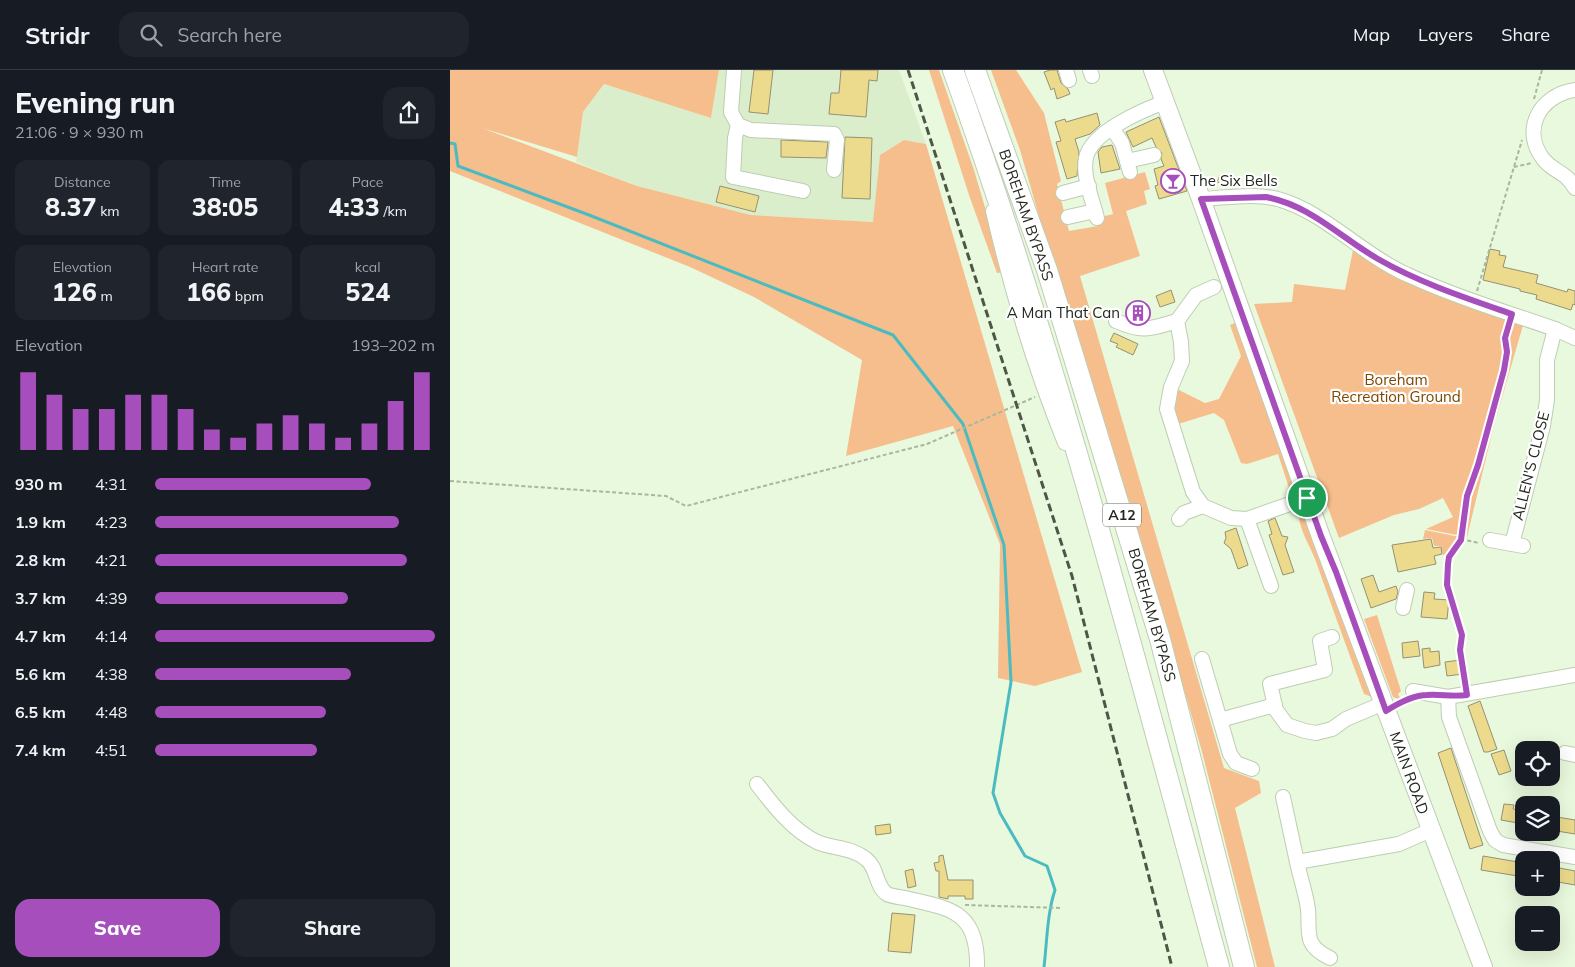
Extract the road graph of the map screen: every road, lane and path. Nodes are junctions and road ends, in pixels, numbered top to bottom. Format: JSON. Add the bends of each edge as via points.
{"nodes":[{"id":1,"x":734,"y":70,"type":"edge"},
{"id":2,"x":953,"y":70,"type":"edge"},
{"id":3,"x":975,"y":70,"type":"edge"},
{"id":4,"x":1153,"y":70,"type":"edge"},
{"id":5,"x":1542,"y":70,"type":"edge"},
{"id":6,"x":1575,"y":90,"type":"edge"},
{"id":7,"x":1165,"y":102,"type":"junction"},
{"id":8,"x":1532,"y":105,"type":"dead end"},
{"id":9,"x":972,"y":122,"type":"junction"},
{"id":10,"x":738,"y":125,"type":"junction"},
{"id":11,"x":1112,"y":128,"type":"junction"},
{"id":12,"x":1524,"y":132,"type":"dead end"},
{"id":13,"x":1154,"y":155,"type":"dead end"},
{"id":14,"x":1544,"y":160,"type":"junction"},
{"id":15,"x":1514,"y":167,"type":"junction"},
{"id":16,"x":834,"y":170,"type":"dead end"},
{"id":17,"x":1090,"y":186,"type":"junction"},
{"id":18,"x":1575,"y":188,"type":"edge"},
{"id":19,"x":803,"y":191,"type":"dead end"},
{"id":20,"x":1063,"y":193,"type":"dead end"},
{"id":21,"x":1201,"y":199,"type":"junction"},
{"id":22,"x":1068,"y":217,"type":"dead end"},
{"id":23,"x":1214,"y":287,"type":"dead end"},
{"id":24,"x":1474,"y":301,"type":"junction"},
{"id":25,"x":1512,"y":314,"type":"junction"},
{"id":26,"x":1177,"y":320,"type":"junction"},
{"id":27,"x":1116,"y":321,"type":"dead end"},
{"id":28,"x":1555,"y":329,"type":"junction"},
{"id":29,"x":1575,"y":338,"type":"edge"},
{"id":30,"x":1046,"y":392,"type":"junction"},
{"id":31,"x":450,"y":481,"type":"edge"},
{"id":32,"x":1307,"y":498,"type":"junction"},
{"id":33,"x":1203,"y":506,"type":"junction"},
{"id":34,"x":1179,"y":519,"type":"dead end"},
{"id":35,"x":1247,"y":519,"type":"junction"},
{"id":36,"x":1100,"y":527,"type":"junction"},
{"id":37,"x":1461,"y":540,"type":"junction"},
{"id":38,"x":1490,"y":540,"type":"joint"},
{"id":39,"x":1272,"y":586,"type":"dead end"},
{"id":40,"x":1408,"y":590,"type":"dead end"},
{"id":41,"x":1403,"y":608,"type":"dead end"},
{"id":42,"x":1332,"y":637,"type":"dead end"},
{"id":43,"x":1202,"y":660,"type":"dead end"},
{"id":44,"x":1575,"y":676,"type":"edge"},
{"id":45,"x":1420,"y":693,"type":"joint"},
{"id":46,"x":1467,"y":695,"type":"junction"},
{"id":47,"x":1448,"y":697,"type":"junction"},
{"id":48,"x":1275,"y":705,"type":"junction"},
{"id":49,"x":1385,"y":707,"type":"junction"},
{"id":50,"x":1220,"y":720,"type":"junction"},
{"id":51,"x":1252,"y":769,"type":"dead end"},
{"id":52,"x":757,"y":784,"type":"dead end"},
{"id":53,"x":1283,"y":797,"type":"dead end"},
{"id":54,"x":1430,"y":830,"type":"junction"},
{"id":55,"x":1575,"y":858,"type":"edge"},
{"id":56,"x":1297,"y":862,"type":"junction"},
{"id":57,"x":1062,"y":908,"type":"dead end"},
{"id":58,"x":950,"y":909,"type":"junction"},
{"id":59,"x":1330,"y":958,"type":"dead end"},
{"id":60,"x":977,"y":967,"type":"edge"},
{"id":61,"x":1218,"y":967,"type":"edge"},
{"id":62,"x":1244,"y":967,"type":"edge"},
{"id":63,"x":1483,"y":967,"type":"edge"}],
"edges":[{"from":1,"to":10,"type":"street","via":[[731,112]]},
{"from":2,"to":9,"type":"highway","name":"BOREHAM BYPASS","number":"A12"},
{"from":3,"to":62,"type":"highway","name":"BOREHAM BYPASS","number":"A12","via":[[1047,270],[1160,640]]},
{"from":4,"to":7,"type":"main road","name":"MAIN ROAD"},
{"from":5,"to":8,"type":"path"},
{"from":6,"to":14,"type":"street","via":[[1549,100],[1536,119],[1535,144]]},
{"from":7,"to":11,"type":"street","via":[[1130,115]]},
{"from":7,"to":21,"type":"main road","name":"MAIN ROAD"},
{"from":9,"to":30,"type":"street","via":[[1002,250]]},
{"from":9,"to":36,"type":"highway","name":"BOREHAM BYPASS","number":"A12"},
{"from":10,"to":16,"type":"street","via":[[751,130],[834,134],[837,140]]},
{"from":10,"to":19,"type":"street","via":[[733,177]]},
{"from":11,"to":13,"type":"street","via":[[1122,143],[1129,166]]},
{"from":11,"to":17,"type":"street","via":[[1092,146],[1086,157]]},
{"from":12,"to":15,"type":"path"},
{"from":14,"to":15,"type":"path"},
{"from":14,"to":18,"type":"street","via":[[1565,174]]},
{"from":15,"to":24,"type":"path"},
{"from":17,"to":20,"type":"street"},
{"from":17,"to":22,"type":"street","via":[[1096,214]]},
{"from":21,"to":24,"type":"street","via":[[1266,197],[1294,204],[1407,275]]},
{"from":21,"to":32,"type":"main road","name":"MAIN ROAD"},
{"from":23,"to":26,"type":"street","via":[[1196,295]]},
{"from":24,"to":25,"type":"street"},
{"from":25,"to":28,"type":"street"},
{"from":25,"to":37,"type":"path","via":[[1505,338],[1504,370],[1467,496]]},
{"from":26,"to":27,"type":"street","via":[[1136,330]]},
{"from":26,"to":33,"type":"street","via":[[1182,361],[1166,409],[1193,492]]},
{"from":28,"to":29,"type":"street"},
{"from":28,"to":38,"type":"street","name":"ALLEN'S CLOSE","via":[[1547,360],[1543,426],[1518,545]]},
{"from":30,"to":31,"type":"path","via":[[927,444],[686,506],[666,496]]},
{"from":30,"to":36,"type":"street"},
{"from":32,"to":35,"type":"street"},
{"from":32,"to":49,"type":"main road","name":"MAIN ROAD"},
{"from":33,"to":34,"type":"street","via":[[1184,513]]},
{"from":33,"to":35,"type":"street","via":[[1231,518]]},
{"from":35,"to":39,"type":"street"},
{"from":36,"to":61,"type":"highway","name":"BOREHAM BYPASS","number":"A12"},
{"from":37,"to":38,"type":"path","via":[[1484,544]]},
{"from":37,"to":46,"type":"path","via":[[1449,557],[1447,585],[1462,635],[1460,650]]},
{"from":40,"to":41,"type":"street"},
{"from":42,"to":48,"type":"street","via":[[1320,641],[1325,670],[1270,684]]},
{"from":43,"to":50,"type":"street"},
{"from":44,"to":46,"type":"street"},
{"from":45,"to":47,"type":"street"},
{"from":45,"to":49,"type":"path"},
{"from":46,"to":47,"type":"street"},
{"from":47,"to":55,"type":"street","via":[[1449,717],[1495,840],[1512,847]]},
{"from":48,"to":49,"type":"street","via":[[1287,725],[1316,732],[1332,730],[1346,720]]},
{"from":48,"to":50,"type":"street"},
{"from":49,"to":54,"type":"main road","name":"MAIN ROAD"},
{"from":50,"to":51,"type":"street","via":[[1230,754],[1236,763]]},
{"from":52,"to":58,"type":"street","via":[[776,808],[817,842],[857,852],[870,862],[880,888],[888,894]]},
{"from":53,"to":56,"type":"street"},
{"from":54,"to":56,"type":"street","via":[[1399,844]]},
{"from":54,"to":63,"type":"main road","name":"MAIN ROAD"},
{"from":56,"to":59,"type":"street","via":[[1308,908],[1308,934],[1313,948]]},
{"from":57,"to":58,"type":"path","via":[[983,904]]},
{"from":58,"to":60,"type":"street","via":[[960,915],[970,930],[976,948]]}]}
